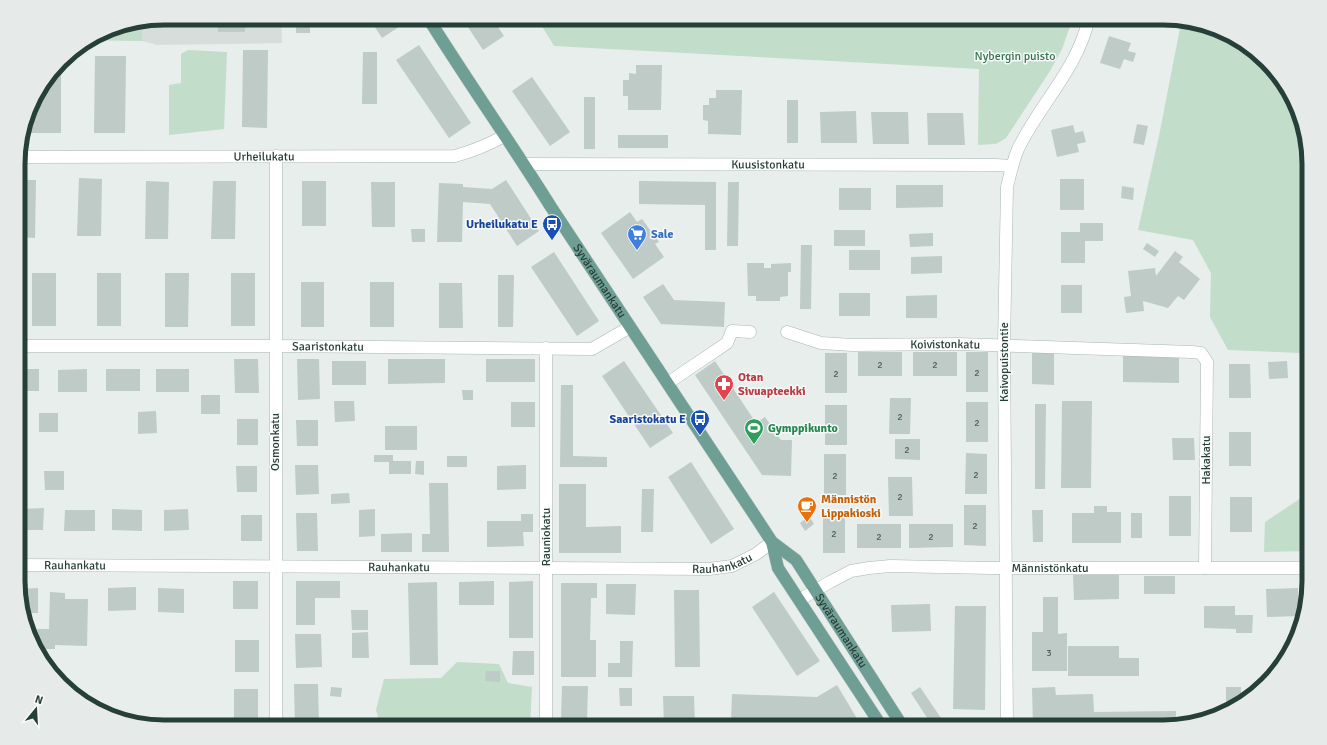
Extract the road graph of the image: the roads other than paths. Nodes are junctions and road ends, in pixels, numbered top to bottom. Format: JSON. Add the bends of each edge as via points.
{"nodes":[{"id":1,"x":433,"y":25,"type":"edge"},
{"id":2,"x":1088,"y":25,"type":"edge"},
{"id":3,"x":504,"y":136,"type":"junction"},
{"id":4,"x":276,"y":156,"type":"junction"},
{"id":5,"x":25,"y":157,"type":"edge"},
{"id":6,"x":524,"y":164,"type":"junction"},
{"id":7,"x":1012,"y":166,"type":"junction"},
{"id":8,"x":630,"y":327,"type":"junction"},
{"id":9,"x":750,"y":332,"type":"dead end"},
{"id":10,"x":787,"y":332,"type":"dead end"},
{"id":11,"x":1004,"y":345,"type":"junction"},
{"id":12,"x":25,"y":346,"type":"edge"},
{"id":13,"x":275,"y":346,"type":"junction"},
{"id":14,"x":546,"y":348,"type":"junction"},
{"id":15,"x":1201,"y":353,"type":"joint"},
{"id":16,"x":668,"y":384,"type":"junction"},
{"id":17,"x":772,"y":542,"type":"junction"},
{"id":18,"x":25,"y":565,"type":"edge"},
{"id":19,"x":275,"y":567,"type":"junction"},
{"id":20,"x":546,"y":567,"type":"junction"},
{"id":21,"x":1006,"y":568,"type":"junction"},
{"id":22,"x":1206,"y":568,"type":"junction"},
{"id":23,"x":1302,"y":568,"type":"edge"},
{"id":24,"x":816,"y":589,"type":"junction"},
{"id":25,"x":799,"y":600,"type":"junction"},
{"id":26,"x":276,"y":720,"type":"edge"},
{"id":27,"x":546,"y":720,"type":"edge"},
{"id":28,"x":877,"y":720,"type":"edge"},
{"id":29,"x":899,"y":720,"type":"edge"},
{"id":30,"x":1007,"y":720,"type":"edge"}],
"edges":[{"from":1,"to":3,"type":"main road","name":"Syväraumankatu"},
{"from":2,"to":7,"type":"street","name":"Kaivopuistontie","via":[[1066,74],[1018,149]]},
{"from":3,"to":4,"type":"street","name":"Urheilukatu","via":[[475,151],[455,156]]},
{"from":3,"to":6,"type":"main road","name":"Syväraumankatu"},
{"from":4,"to":5,"type":"street","name":"Urheilukatu"},
{"from":4,"to":13,"type":"street","name":"Osmonkatu"},
{"from":6,"to":7,"type":"street","name":"Kuusistonkatu"},
{"from":6,"to":8,"type":"main road","name":"Syväraumankatu"},
{"from":7,"to":11,"type":"street","name":"Kaivopuistontie","via":[[1007,187],[1006,209]]},
{"from":8,"to":14,"type":"street","name":"Saaristonkatu","via":[[592,349]]},
{"from":8,"to":16,"type":"main road","name":"Syväraumankatu"},
{"from":9,"to":16,"type":"street","via":[[732,331],[727,343]]},
{"from":10,"to":11,"type":"street","name":"Koivistonkatu","via":[[821,343],[852,345]]},
{"from":11,"to":15,"type":"street","name":"Koivistonkatu"},
{"from":11,"to":21,"type":"street","name":"Kaivopuistontie"},
{"from":12,"to":13,"type":"street","name":"Saaristonkatu"},
{"from":13,"to":14,"type":"street","name":"Saaristonkatu"},
{"from":13,"to":19,"type":"street","name":"Osmonkatu"},
{"from":14,"to":20,"type":"street","name":"Rauniokatu"},
{"from":15,"to":22,"type":"street","name":"Hakakatu","via":[[1207,362]]},
{"from":16,"to":17,"type":"main road","name":"Syväraumankatu"},
{"from":17,"to":20,"type":"street","name":"Rauhankatu","via":[[756,554],[732,566],[709,569]]},
{"from":17,"to":24,"type":"main road","name":"Syväraumankatu","via":[[796,560]]},
{"from":17,"to":25,"type":"main road","name":"Syväraumankatu","via":[[778,568]]},
{"from":18,"to":19,"type":"street","name":"Rauhankatu"},
{"from":19,"to":20,"type":"street","name":"Rauhankatu"},
{"from":19,"to":26,"type":"street","name":"Osmonkatu"},
{"from":20,"to":27,"type":"street","name":"Rauniokatu"},
{"from":21,"to":22,"type":"street","name":"Männistönkatu"},
{"from":21,"to":24,"type":"street","name":"Männistönkatu","via":[[869,568],[851,572]]},
{"from":21,"to":30,"type":"street","name":"Kaivopuistontie"},
{"from":22,"to":23,"type":"street","name":"Männistönkatu"},
{"from":24,"to":25,"type":"street","name":"Männistönkatu"},
{"from":24,"to":29,"type":"main road","name":"Syväraumankatu"},
{"from":25,"to":28,"type":"main road","name":"Syväraumankatu"}]}
